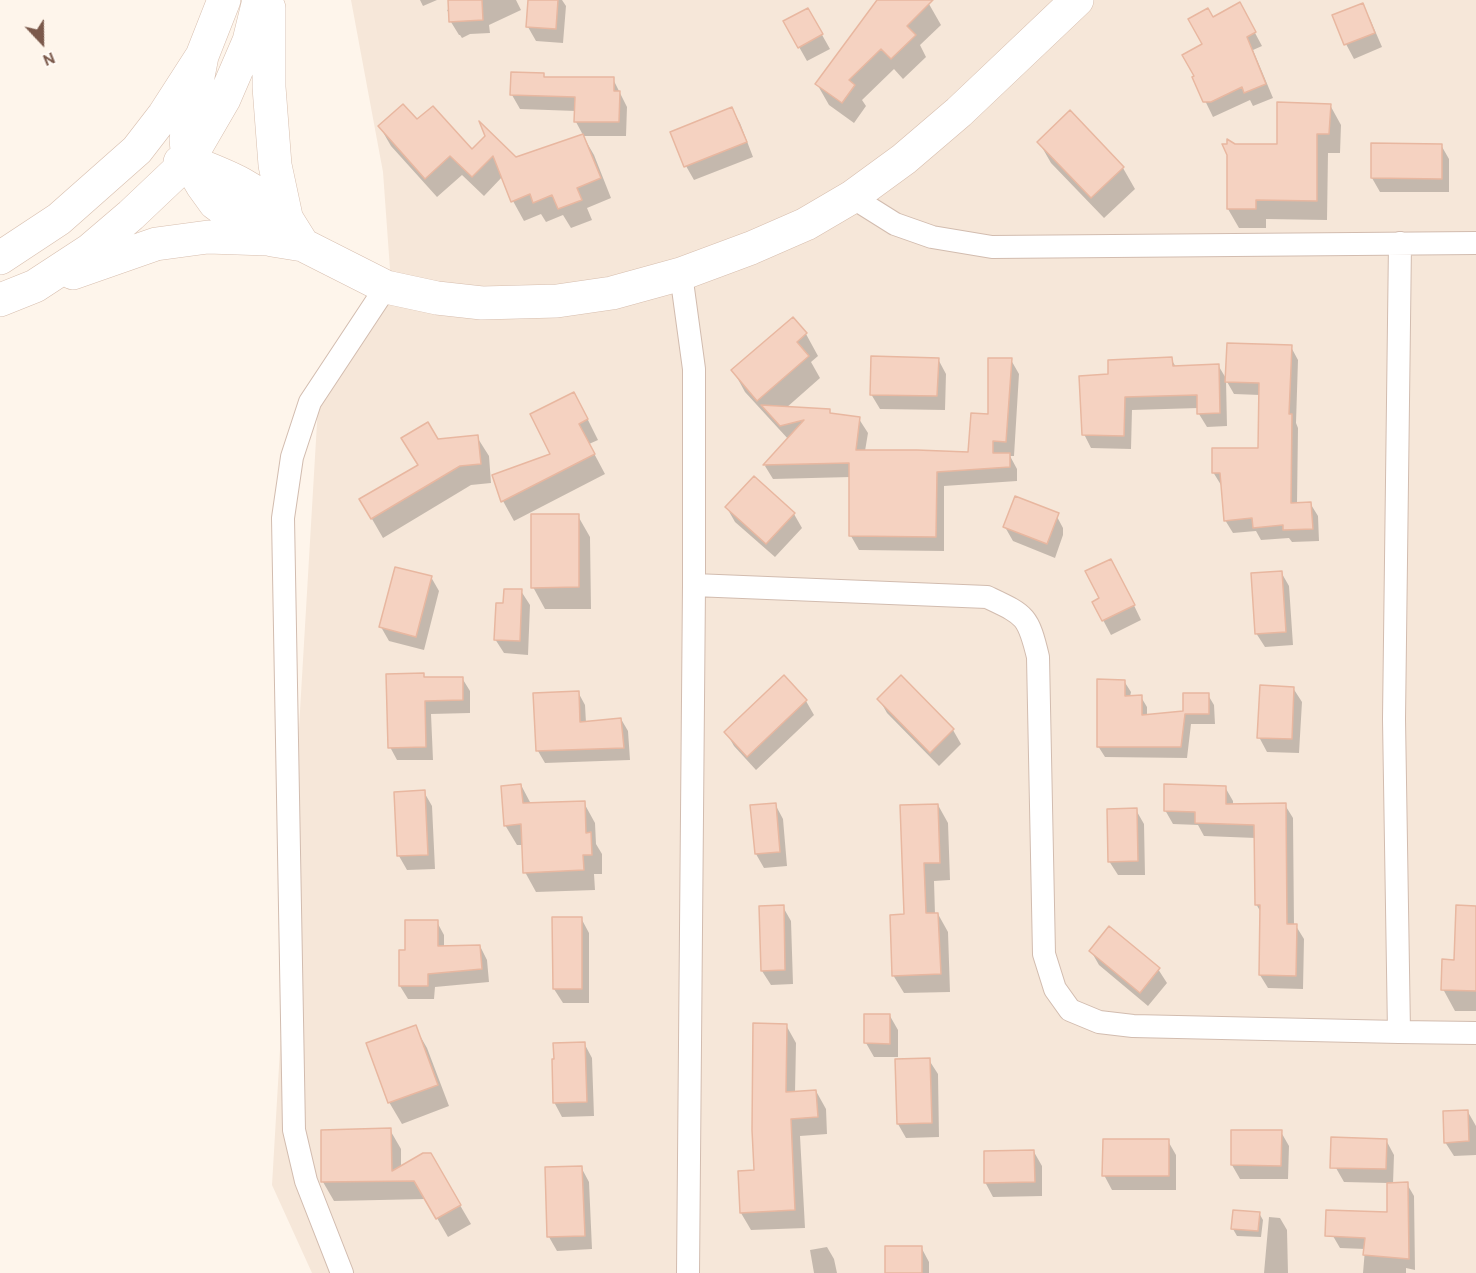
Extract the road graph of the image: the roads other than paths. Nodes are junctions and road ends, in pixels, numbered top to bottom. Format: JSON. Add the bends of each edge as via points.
{"nodes":[{"id":1,"x":224,"y":0,"type":"edge"},
{"id":2,"x":259,"y":0,"type":"edge"},
{"id":3,"x":269,"y":0,"type":"edge"},
{"id":4,"x":1070,"y":2,"type":"edge"},
{"id":5,"x":202,"y":56,"type":"junction"},
{"id":6,"x":188,"y":161,"type":"junction"},
{"id":7,"x":95,"y":188,"type":"junction"},
{"id":8,"x":852,"y":197,"type":"junction"},
{"id":9,"x":287,"y":235,"type":"junction"},
{"id":10,"x":1400,"y":243,"type":"junction"},
{"id":11,"x":1476,"y":243,"type":"edge"},
{"id":12,"x":0,"y":258,"type":"edge"},
{"id":13,"x":681,"y":274,"type":"junction"},
{"id":14,"x":35,"y":286,"type":"junction"},
{"id":15,"x":386,"y":287,"type":"junction"},
{"id":16,"x":0,"y":300,"type":"edge"},
{"id":17,"x":694,"y":585,"type":"junction"},
{"id":18,"x":1400,"y":1032,"type":"junction"},
{"id":19,"x":1476,"y":1033,"type":"edge"},
{"id":20,"x":342,"y":1273,"type":"edge"},
{"id":21,"x":688,"y":1273,"type":"edge"}],
"edges":[{"from":1,"to":5,"type":"main road"},
{"from":2,"to":6,"type":"main road","via":[[249,41],[224,99]]},
{"from":3,"to":9,"type":"main road","via":[[269,87],[275,165]]},
{"from":4,"to":8,"type":"main road","via":[[959,112]]},
{"from":5,"to":6,"type":"main road","via":[[186,139]]},
{"from":5,"to":7,"type":"main road","via":[[137,150]]},
{"from":6,"to":7,"type":"main road"},
{"from":6,"to":9,"type":"main road","via":[[215,203],[238,220]]},
{"from":6,"to":14,"type":"main road","via":[[90,250]]},
{"from":7,"to":12,"type":"main road","via":[[59,219]]},
{"from":8,"to":10,"type":"street","via":[[895,224],[932,237],[992,247]]},
{"from":8,"to":13,"type":"main road","via":[[806,224]]},
{"from":9,"to":14,"type":"main road","via":[[208,237],[156,244]]},
{"from":9,"to":15,"type":"main road"},
{"from":10,"to":11,"type":"street"},
{"from":10,"to":18,"type":"street","via":[[1394,719]]},
{"from":13,"to":15,"type":"main road","via":[[612,293],[557,301],[482,303]]},
{"from":13,"to":17,"type":"street","via":[[694,369]]},
{"from":14,"to":16,"type":"main road"},
{"from":15,"to":20,"type":"street","via":[[310,402],[292,457],[283,518],[294,1130],[306,1181]]},
{"from":17,"to":18,"type":"street","via":[[987,597],[1025,619],[1038,657],[1044,954],[1055,989],[1070,1010],[1099,1022],[1133,1026]]},
{"from":17,"to":21,"type":"street"},
{"from":18,"to":19,"type":"street"}]}
